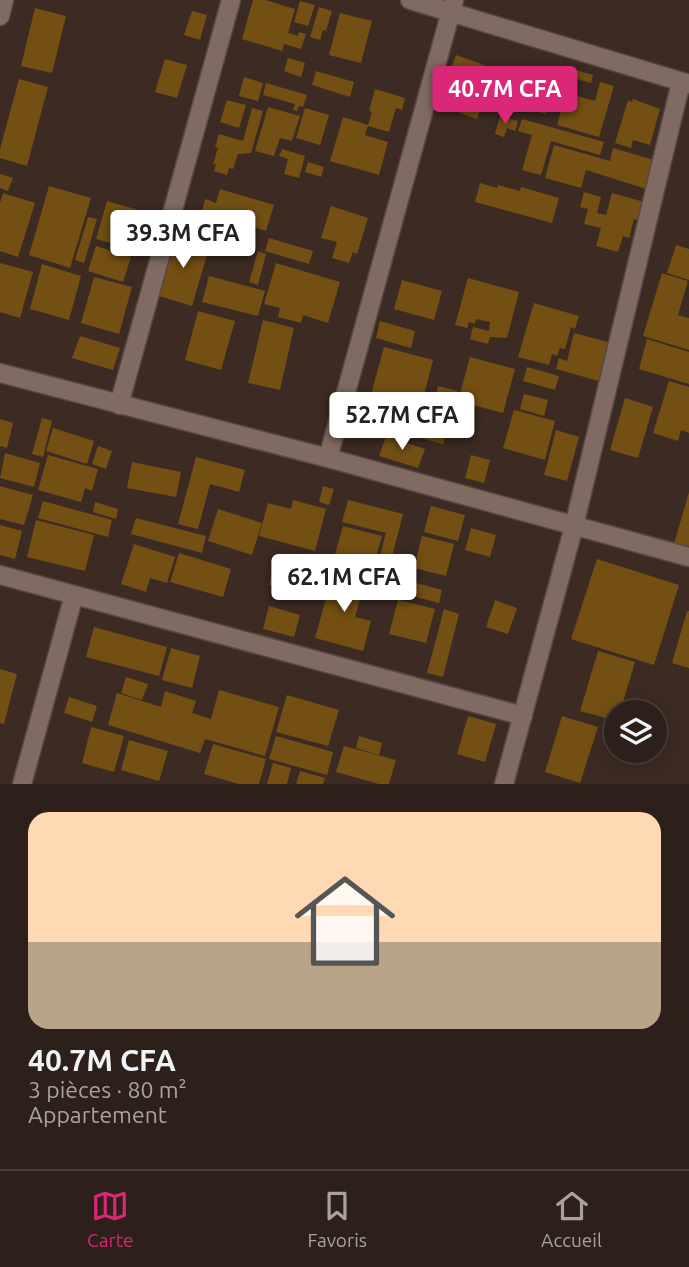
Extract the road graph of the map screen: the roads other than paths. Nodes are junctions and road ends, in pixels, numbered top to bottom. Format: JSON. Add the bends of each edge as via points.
{"nodes":[{"id":1,"x":4,"y":0,"type":"edge"},
{"id":2,"x":231,"y":0,"type":"edge"},
{"id":3,"x":411,"y":0,"type":"edge"},
{"id":4,"x":453,"y":6,"type":"edge"},
{"id":5,"x":0,"y":16,"type":"edge"},
{"id":6,"x":685,"y":83,"type":"edge"},
{"id":7,"x":0,"y":373,"type":"edge"},
{"id":8,"x":119,"y":405,"type":"junction"},
{"id":9,"x":328,"y":458,"type":"junction"},
{"id":10,"x":574,"y":526,"type":"junction"},
{"id":11,"x":689,"y":557,"type":"edge"},
{"id":12,"x":0,"y":575,"type":"edge"},
{"id":13,"x":74,"y":595,"type":"junction"},
{"id":14,"x":523,"y":716,"type":"junction"},
{"id":15,"x":22,"y":784,"type":"edge"},
{"id":16,"x":504,"y":784,"type":"edge"}],
"edges":[{"from":1,"to":5,"type":"street"},
{"from":2,"to":8,"type":"street"},
{"from":3,"to":4,"type":"street"},
{"from":4,"to":6,"type":"street"},
{"from":4,"to":9,"type":"street"},
{"from":6,"to":10,"type":"street"},
{"from":7,"to":8,"type":"street"},
{"from":8,"to":9,"type":"street"},
{"from":9,"to":10,"type":"street"},
{"from":10,"to":11,"type":"street"},
{"from":10,"to":14,"type":"street"},
{"from":12,"to":13,"type":"street"},
{"from":13,"to":14,"type":"street"},
{"from":13,"to":15,"type":"street"},
{"from":14,"to":16,"type":"street"}]}
